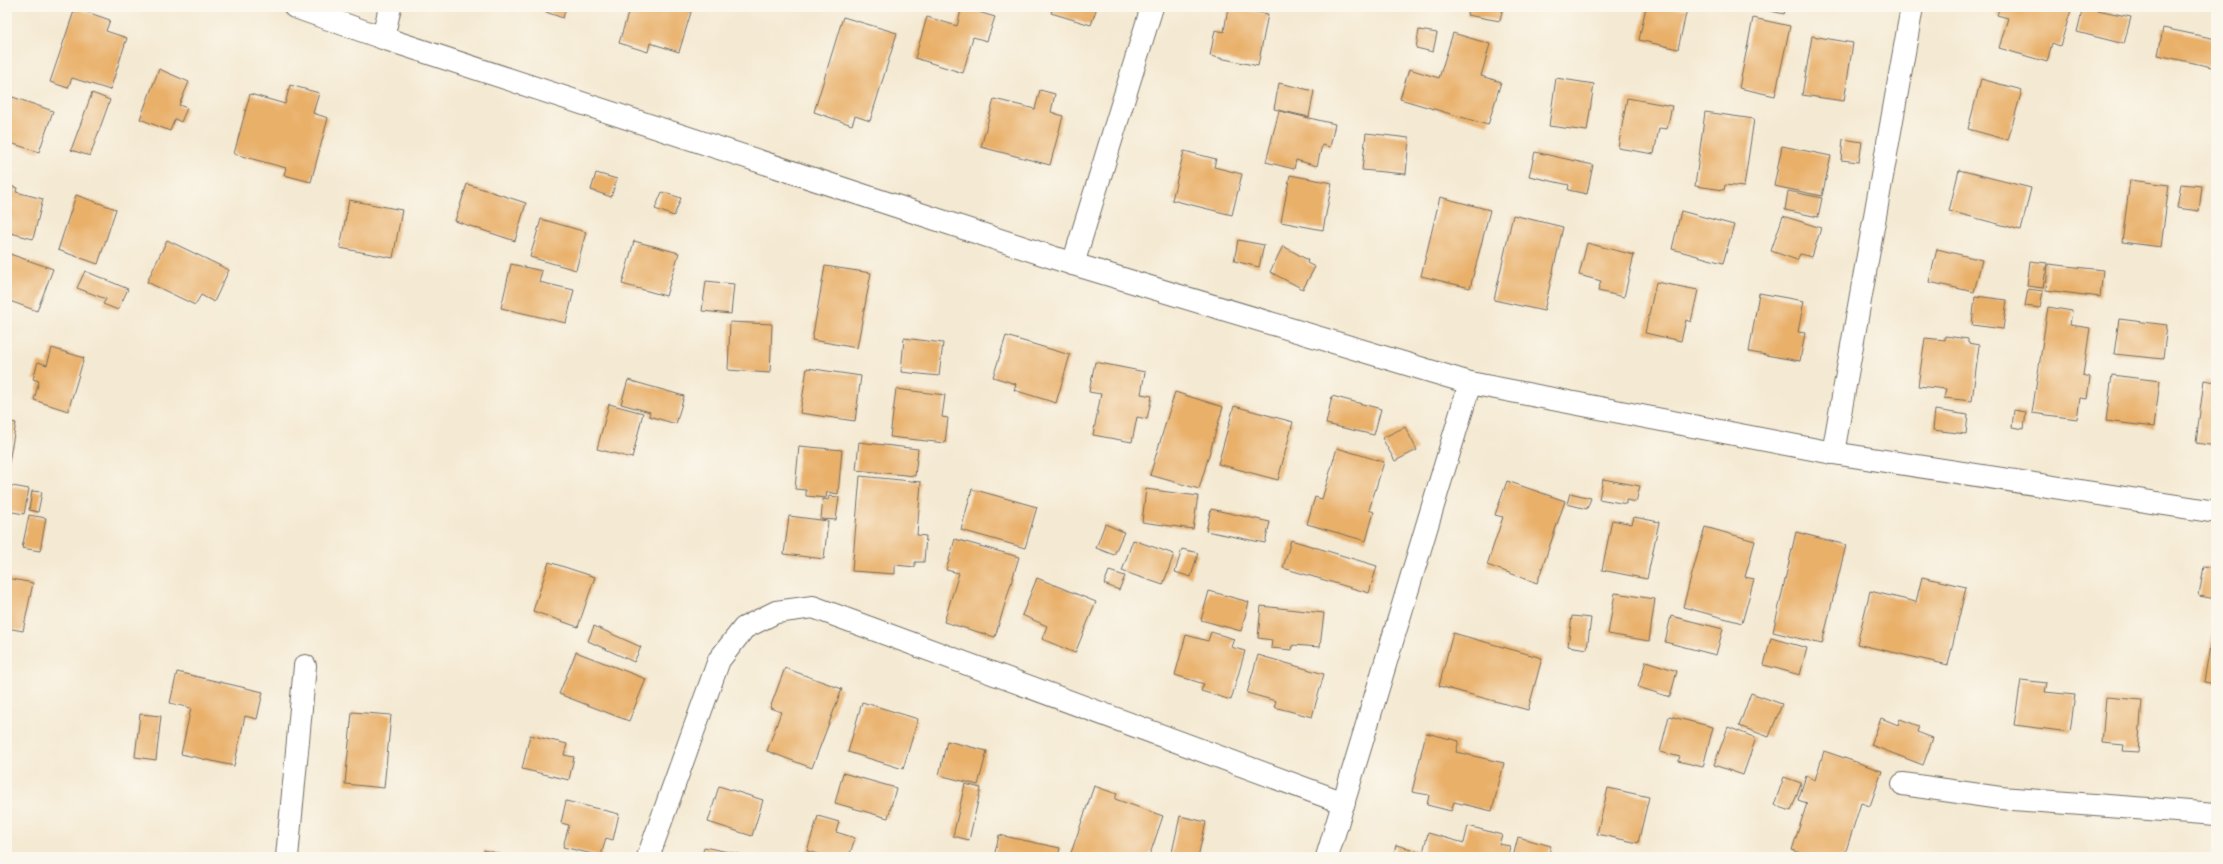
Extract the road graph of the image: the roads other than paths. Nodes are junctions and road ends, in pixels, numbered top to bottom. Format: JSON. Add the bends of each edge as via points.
{"nodes":[{"id":1,"x":295,"y":7,"type":"edge"},
{"id":2,"x":390,"y":7,"type":"edge"},
{"id":3,"x":1152,"y":7,"type":"edge"},
{"id":4,"x":1912,"y":7,"type":"edge"},
{"id":5,"x":383,"y":38,"type":"junction"},
{"id":6,"x":1073,"y":264,"type":"junction"},
{"id":7,"x":1470,"y":382,"type":"junction"},
{"id":8,"x":1833,"y":453,"type":"junction"},
{"id":9,"x":2216,"y":512,"type":"edge"},
{"id":10,"x":305,"y":666,"type":"dead end"},
{"id":11,"x":1903,"y":784,"type":"dead end"},
{"id":12,"x":1344,"y":803,"type":"junction"},
{"id":13,"x":2216,"y":814,"type":"edge"},
{"id":14,"x":287,"y":857,"type":"edge"},
{"id":15,"x":648,"y":857,"type":"edge"},
{"id":16,"x":1327,"y":857,"type":"edge"}],
"edges":[{"from":1,"to":5,"type":"street"},
{"from":2,"to":5,"type":"street"},
{"from":3,"to":6,"type":"street"},
{"from":4,"to":8,"type":"street"},
{"from":5,"to":6,"type":"street"},
{"from":6,"to":7,"type":"street"},
{"from":7,"to":8,"type":"street"},
{"from":7,"to":12,"type":"street"},
{"from":8,"to":9,"type":"street"},
{"from":10,"to":14,"type":"street"},
{"from":11,"to":13,"type":"street","via":[[2000,798]]},
{"from":12,"to":15,"type":"street","via":[[813,607],[776,612],[744,628],[719,660]]},
{"from":12,"to":16,"type":"street"}]}
